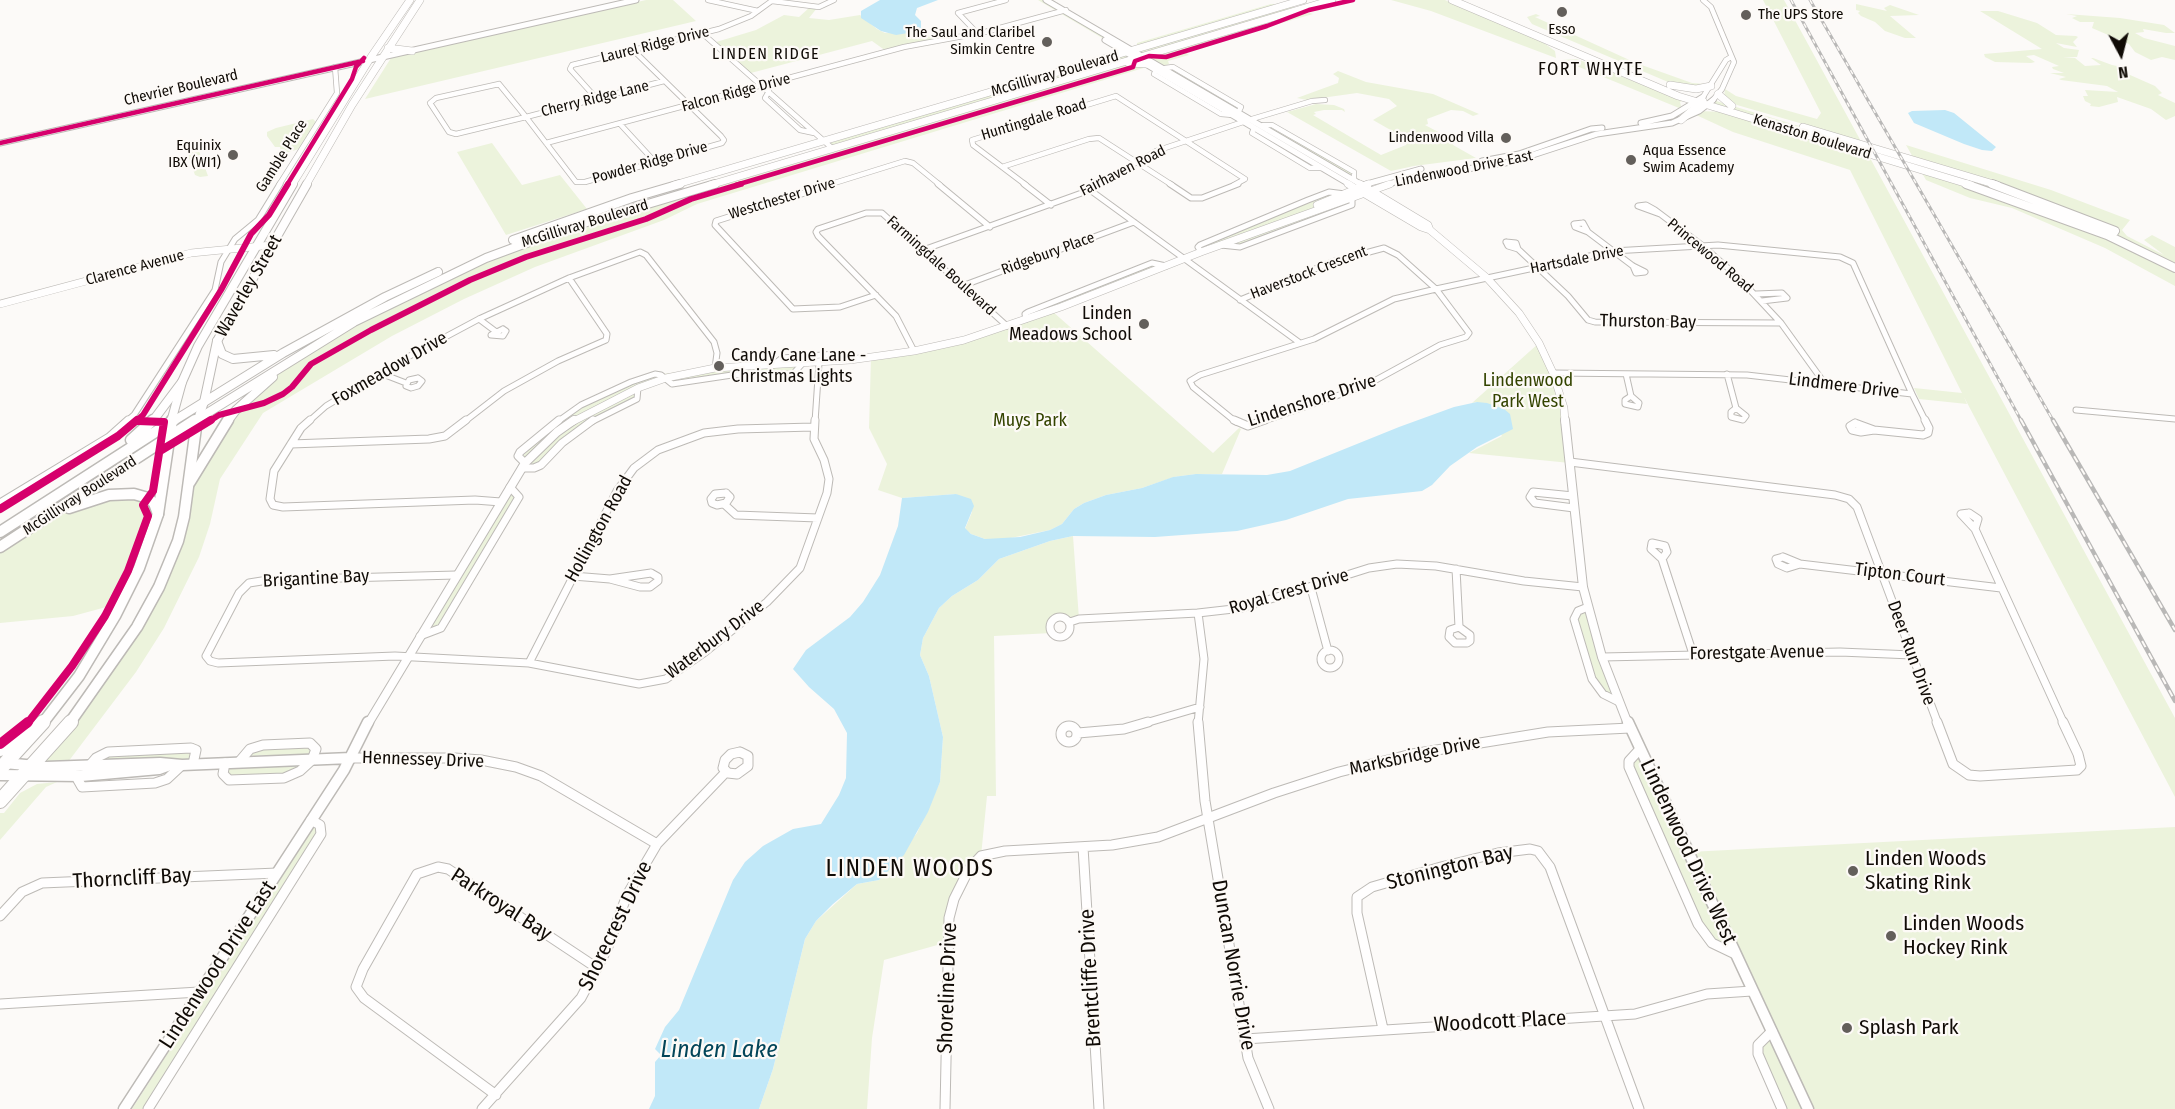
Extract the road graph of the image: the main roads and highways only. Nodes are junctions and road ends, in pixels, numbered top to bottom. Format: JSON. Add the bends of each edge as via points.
{"nodes":[{"id":1,"x":410,"y":0,"type":"edge"},
{"id":2,"x":420,"y":0,"type":"edge"},
{"id":3,"x":1304,"y":0,"type":"edge"},
{"id":4,"x":1332,"y":0,"type":"edge"},
{"id":5,"x":1452,"y":0,"type":"edge"},
{"id":6,"x":1468,"y":0,"type":"edge"},
{"id":7,"x":1151,"y":46,"type":"junction"},
{"id":8,"x":388,"y":48,"type":"junction"},
{"id":9,"x":411,"y":51,"type":"road end"},
{"id":10,"x":1158,"y":51,"type":"junction"},
{"id":11,"x":1135,"y":54,"type":"junction"},
{"id":12,"x":1114,"y":56,"type":"junction"},
{"id":13,"x":1122,"y":62,"type":"junction"},
{"id":14,"x":1670,"y":85,"type":"junction"},
{"id":15,"x":1711,"y":86,"type":"road end"},
{"id":16,"x":1678,"y":96,"type":"junction"},
{"id":17,"x":1706,"y":102,"type":"junction"},
{"id":18,"x":1686,"y":108,"type":"road end"},
{"id":19,"x":1730,"y":109,"type":"junction"},
{"id":20,"x":1681,"y":120,"type":"road end"},
{"id":21,"x":2175,"y":260,"type":"edge"},
{"id":22,"x":2175,"y":268,"type":"edge"},
{"id":23,"x":217,"y":341,"type":"junction"},
{"id":24,"x":283,"y":353,"type":"junction"},
{"id":25,"x":294,"y":358,"type":"junction"},
{"id":26,"x":182,"y":382,"type":"junction"},
{"id":27,"x":204,"y":402,"type":"junction"},
{"id":28,"x":197,"y":419,"type":"junction"},
{"id":29,"x":171,"y":422,"type":"junction"},
{"id":30,"x":169,"y":438,"type":"junction"},
{"id":31,"x":94,"y":470,"type":"junction"},
{"id":32,"x":190,"y":482,"type":"junction"},
{"id":33,"x":158,"y":513,"type":"junction"},
{"id":34,"x":0,"y":532,"type":"edge"},
{"id":35,"x":2,"y":546,"type":"edge"},
{"id":36,"x":40,"y":725,"type":"junction"},
{"id":37,"x":0,"y":749,"type":"edge"},
{"id":38,"x":1,"y":768,"type":"edge"},
{"id":39,"x":0,"y":801,"type":"edge"}],
"edges":[{"from":1,"to":26,"type":"main road","name":"Waverley Street","via":[[255,246]]},
{"from":2,"to":8,"type":"main road","name":"Waverley Street"},
{"from":3,"to":7,"type":"main road","name":"McGillivray Boulevard"},
{"from":4,"to":10,"type":"main road","name":"McGillivray Boulevard"},
{"from":5,"to":16,"type":"main road","name":"Kenaston Boulevard"},
{"from":6,"to":14,"type":"main road","name":"Kenaston Boulevard"},
{"from":7,"to":11,"type":"main road","name":"McGillivray Boulevard"},
{"from":7,"to":12,"type":"main road","via":[[1121,46]]},
{"from":8,"to":9,"type":"main road"},
{"from":8,"to":23,"type":"main road","name":"Waverley Street"},
{"from":10,"to":11,"type":"main road","name":"McGillivray Boulevard","via":[[1144,56]]},
{"from":10,"to":13,"type":"main road","via":[[1150,63]]},
{"from":11,"to":12,"type":"main road","name":"McGillivray Boulevard"},
{"from":11,"to":13,"type":"main road","name":"McGillivray Boulevard"},
{"from":12,"to":24,"type":"main road","name":"McGillivray Boulevard","via":[[840,136],[819,137],[810,145],[530,233],[385,297]]},
{"from":13,"to":25,"type":"main road","name":"McGillivray Boulevard","via":[[509,248],[354,322]]},
{"from":14,"to":15,"type":"main road","via":[[1696,89]]},
{"from":14,"to":17,"type":"main road","name":"Kenaston Boulevard"},
{"from":16,"to":17,"type":"main road","name":"Kenaston Boulevard"},
{"from":16,"to":18,"type":"main road"},
{"from":17,"to":19,"type":"main road"},
{"from":17,"to":19,"type":"main road","name":"Kenaston Boulevard"},
{"from":17,"to":20,"type":"main road"},
{"from":19,"to":21,"type":"main road","name":"Kenaston Boulevard","via":[[1999,186],[2102,225]]},
{"from":19,"to":22,"type":"main road","name":"Kenaston Boulevard","via":[[1996,193],[2107,235]]},
{"from":23,"to":24,"type":"main road","via":[[222,354],[233,359]]},
{"from":23,"to":27,"type":"main road","name":"Waverley Street"},
{"from":24,"to":27,"type":"main road","name":"McGillivray Boulevard"},
{"from":25,"to":28,"type":"main road","name":"McGillivray Boulevard"},
{"from":25,"to":32,"type":"main road","via":[[237,410]]},
{"from":26,"to":29,"type":"main road","name":"Waverley Street"},
{"from":26,"to":31,"type":"main road","via":[[152,422]]},
{"from":27,"to":28,"type":"main road","name":"Waverley Street"},
{"from":27,"to":29,"type":"main road","name":"McGillivray Boulevard"},
{"from":28,"to":30,"type":"main road","name":"McGillivray Boulevard"},
{"from":28,"to":32,"type":"main road","name":"Waverley Street"},
{"from":29,"to":30,"type":"main road","name":"Waverley Street"},
{"from":29,"to":31,"type":"main road","name":"McGillivray Boulevard"},
{"from":30,"to":33,"type":"main road","name":"Waverley Street"},
{"from":30,"to":35,"type":"main road","name":"McGillivray Boulevard"},
{"from":31,"to":34,"type":"main road","name":"McGillivray Boulevard"},
{"from":32,"to":39,"type":"main road","name":"Waverley Street","via":[[178,541],[137,627],[66,728]]},
{"from":33,"to":35,"type":"main road","via":[[144,497],[110,495],[60,512]]},
{"from":33,"to":36,"type":"main road","name":"Waverley Street","via":[[139,568],[115,616],[78,676]]},
{"from":36,"to":37,"type":"main road"},
{"from":36,"to":38,"type":"main road","name":"Waverley Street"}]}
